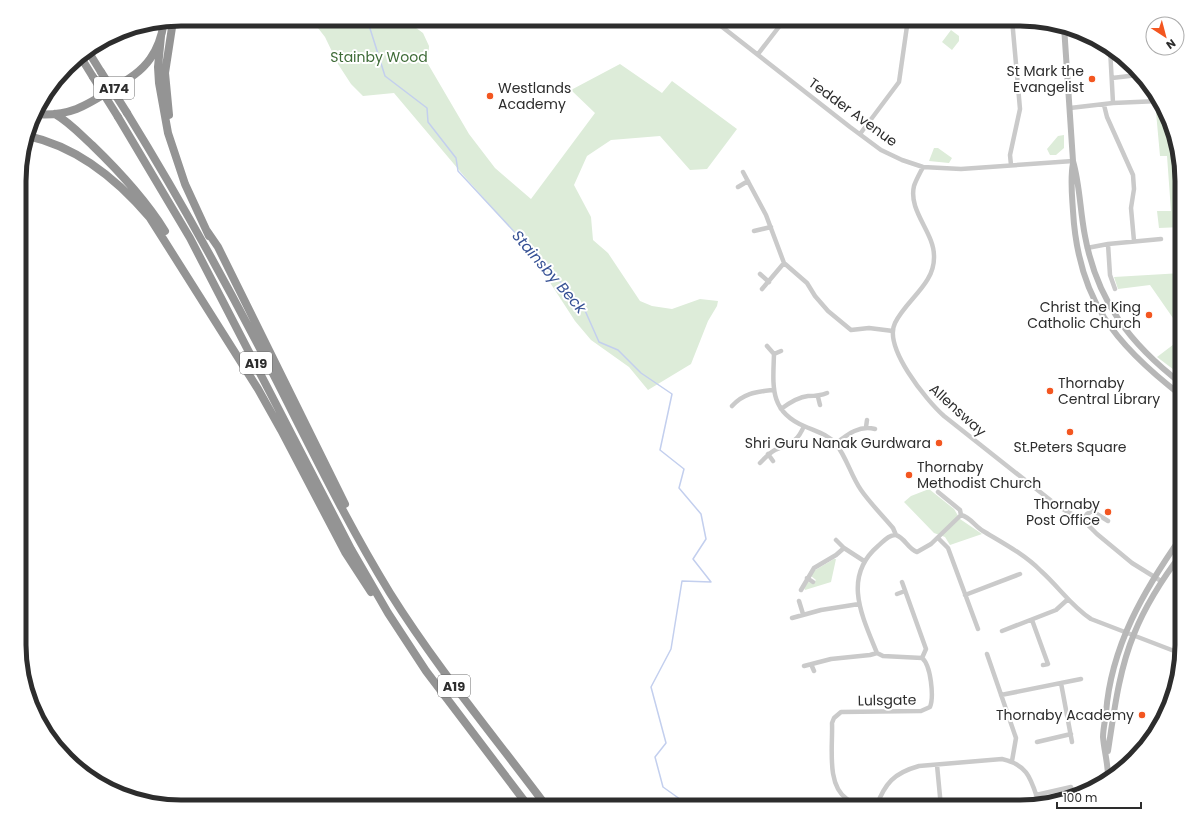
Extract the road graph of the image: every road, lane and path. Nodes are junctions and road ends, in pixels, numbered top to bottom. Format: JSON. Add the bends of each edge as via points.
{"nodes":[{"id":1,"x":172,"y":26,"type":"edge"},
{"id":2,"x":721,"y":26,"type":"edge"},
{"id":3,"x":780,"y":26,"type":"edge"},
{"id":4,"x":907,"y":26,"type":"edge"},
{"id":5,"x":1013,"y":26,"type":"edge"},
{"id":6,"x":163,"y":27,"type":"edge"},
{"id":7,"x":1064,"y":32,"type":"edge"},
{"id":8,"x":161,"y":36,"type":"junction"},
{"id":9,"x":758,"y":54,"type":"junction"},
{"id":10,"x":91,"y":55,"type":"edge"},
{"id":11,"x":1110,"y":55,"type":"edge"},
{"id":12,"x":83,"y":61,"type":"edge"},
{"id":13,"x":1134,"y":75,"type":"edge"},
{"id":14,"x":1112,"y":78,"type":"junction"},
{"id":15,"x":1153,"y":101,"type":"edge"},
{"id":16,"x":1113,"y":103,"type":"junction"},
{"id":17,"x":1104,"y":105,"type":"junction"},
{"id":18,"x":1070,"y":108,"type":"junction"},
{"id":19,"x":51,"y":114,"type":"junction"},
{"id":20,"x":41,"y":115,"type":"edge"},
{"id":21,"x":860,"y":134,"type":"junction"},
{"id":22,"x":32,"y":137,"type":"edge"},
{"id":23,"x":1073,"y":161,"type":"junction"},
{"id":24,"x":1012,"y":165,"type":"junction"},
{"id":25,"x":923,"y":167,"type":"junction"},
{"id":26,"x":743,"y":172,"type":"dead end"},
{"id":27,"x":748,"y":181,"type":"junction"},
{"id":28,"x":185,"y":184,"type":"junction"},
{"id":29,"x":738,"y":187,"type":"dead end"},
{"id":30,"x":1081,"y":204,"type":"junction"},
{"id":31,"x":1073,"y":205,"type":"junction"},
{"id":32,"x":770,"y":227,"type":"junction"},
{"id":33,"x":207,"y":231,"type":"junction"},
{"id":34,"x":754,"y":231,"type":"dead end"},
{"id":35,"x":1161,"y":239,"type":"dead end"},
{"id":36,"x":1134,"y":241,"type":"junction"},
{"id":37,"x":1108,"y":244,"type":"junction"},
{"id":38,"x":1087,"y":248,"type":"junction"},
{"id":39,"x":784,"y":263,"type":"junction"},
{"id":40,"x":760,"y":274,"type":"dead end"},
{"id":41,"x":769,"y":282,"type":"junction"},
{"id":42,"x":762,"y":289,"type":"dead end"},
{"id":43,"x":1115,"y":289,"type":"dead end"},
{"id":44,"x":200,"y":295,"type":"junction"},
{"id":45,"x":244,"y":318,"type":"junction"},
{"id":46,"x":892,"y":332,"type":"junction"},
{"id":47,"x":767,"y":346,"type":"dead end"},
{"id":48,"x":781,"y":351,"type":"dead end"},
{"id":49,"x":774,"y":354,"type":"junction"},
{"id":50,"x":1159,"y":366,"type":"junction"},
{"id":51,"x":1153,"y":374,"type":"junction"},
{"id":52,"x":1175,"y":379,"type":"edge"},
{"id":53,"x":772,"y":390,"type":"junction"},
{"id":54,"x":1175,"y":391,"type":"edge"},
{"id":55,"x":827,"y":393,"type":"dead end"},
{"id":56,"x":818,"y":397,"type":"junction"},
{"id":57,"x":820,"y":404,"type":"dead end"},
{"id":58,"x":732,"y":406,"type":"dead end"},
{"id":59,"x":781,"y":409,"type":"junction"},
{"id":60,"x":867,"y":420,"type":"dead end"},
{"id":61,"x":804,"y":426,"type":"junction"},
{"id":62,"x":866,"y":427,"type":"junction"},
{"id":63,"x":876,"y":429,"type":"dead end"},
{"id":64,"x":835,"y":444,"type":"junction"},
{"id":65,"x":768,"y":454,"type":"junction"},
{"id":66,"x":773,"y":461,"type":"dead end"},
{"id":67,"x":760,"y":463,"type":"dead end"},
{"id":68,"x":938,"y":492,"type":"dead end"},
{"id":69,"x":961,"y":515,"type":"junction"},
{"id":70,"x":1083,"y":520,"type":"junction"},
{"id":71,"x":1108,"y":521,"type":"dead end"},
{"id":72,"x":896,"y":535,"type":"junction"},
{"id":73,"x":938,"y":538,"type":"junction"},
{"id":74,"x":836,"y":540,"type":"dead end"},
{"id":75,"x":1175,"y":546,"type":"edge"},
{"id":76,"x":844,"y":548,"type":"junction"},
{"id":77,"x":371,"y":559,"type":"junction"},
{"id":78,"x":864,"y":562,"type":"junction"},
{"id":79,"x":1175,"y":562,"type":"edge"},
{"id":80,"x":1020,"y":574,"type":"dead end"},
{"id":81,"x":1154,"y":576,"type":"junction"},
{"id":82,"x":807,"y":578,"type":"junction"},
{"id":83,"x":1161,"y":581,"type":"junction"},
{"id":84,"x":814,"y":582,"type":"dead end"},
{"id":85,"x":902,"y":582,"type":"dead end"},
{"id":86,"x":800,"y":590,"type":"dead end"},
{"id":87,"x":905,"y":591,"type":"junction"},
{"id":88,"x":897,"y":594,"type":"dead end"},
{"id":89,"x":965,"y":594,"type":"junction"},
{"id":90,"x":1067,"y":600,"type":"junction"},
{"id":91,"x":799,"y":601,"type":"dead end"},
{"id":92,"x":859,"y":604,"type":"junction"},
{"id":93,"x":388,"y":613,"type":"junction"},
{"id":94,"x":803,"y":614,"type":"junction"},
{"id":95,"x":792,"y":618,"type":"dead end"},
{"id":96,"x":1032,"y":620,"type":"junction"},
{"id":97,"x":978,"y":629,"type":"dead end"},
{"id":98,"x":1002,"y":631,"type":"dead end"},
{"id":99,"x":1126,"y":633,"type":"junction"},
{"id":100,"x":1133,"y":636,"type":"junction"},
{"id":101,"x":1175,"y":651,"type":"edge"},
{"id":102,"x":877,"y":653,"type":"junction"},
{"id":103,"x":987,"y":654,"type":"dead end"},
{"id":104,"x":922,"y":658,"type":"junction"},
{"id":105,"x":811,"y":664,"type":"junction"},
{"id":106,"x":1043,"y":665,"type":"dead end"},
{"id":107,"x":804,"y":666,"type":"dead end"},
{"id":108,"x":814,"y":671,"type":"dead end"},
{"id":109,"x":1081,"y":679,"type":"dead end"},
{"id":110,"x":1061,"y":683,"type":"junction"},
{"id":111,"x":1001,"y":695,"type":"junction"},
{"id":112,"x":1071,"y":734,"type":"junction"},
{"id":113,"x":1037,"y":742,"type":"dead end"},
{"id":114,"x":1072,"y":742,"type":"dead end"},
{"id":115,"x":1107,"y":755,"type":"junction"},
{"id":116,"x":1012,"y":761,"type":"junction"},
{"id":117,"x":937,"y":765,"type":"junction"},
{"id":118,"x":1108,"y":773,"type":"edge"},
{"id":119,"x":1072,"y":791,"type":"edge"},
{"id":120,"x":1036,"y":795,"type":"junction"},
{"id":121,"x":1038,"y":799,"type":"edge"},
{"id":122,"x":525,"y":800,"type":"edge"},
{"id":123,"x":542,"y":800,"type":"edge"},
{"id":124,"x":848,"y":800,"type":"edge"},
{"id":125,"x":878,"y":800,"type":"edge"},
{"id":126,"x":940,"y":800,"type":"edge"}],
"edges":[{"from":1,"to":28,"type":"highway","via":[[165,73],[166,95]]},
{"from":2,"to":9,"type":"street","name":"Tedder Avenue"},
{"from":3,"to":9,"type":"street"},
{"from":4,"to":21,"type":"street","via":[[898,82]]},
{"from":5,"to":24,"type":"street","via":[[1020,109],[1010,155]]},
{"from":6,"to":8,"type":"highway","number":"A174"},
{"from":7,"to":18,"type":"street"},
{"from":8,"to":19,"type":"highway","number":"A174","via":[[150,59],[140,71],[125,82],[86,107]]},
{"from":8,"to":28,"type":"highway","via":[[158,67],[162,103],[168,133]]},
{"from":9,"to":21,"type":"street","name":"Tedder Avenue"},
{"from":10,"to":45,"type":"highway","number":"A19","bridge":true,"via":[[170,183]]},
{"from":11,"to":14,"type":"street"},
{"from":12,"to":93,"type":"highway","number":"A19","bridge":true,"via":[[194,244],[350,549]]},
{"from":13,"to":14,"type":"street"},
{"from":14,"to":16,"type":"street"},
{"from":15,"to":16,"type":"street"},
{"from":16,"to":17,"type":"street"},
{"from":17,"to":18,"type":"street"},
{"from":17,"to":36,"type":"street","via":[[1133,175],[1131,208]]},
{"from":18,"to":23,"type":"street"},
{"from":19,"to":20,"type":"highway","number":"A174"},
{"from":19,"to":44,"type":"highway","via":[[63,119],[79,132],[122,174],[154,214]]},
{"from":21,"to":25,"type":"street","name":"Tedder Avenue","via":[[881,150]]},
{"from":22,"to":44,"type":"highway","via":[[64,149],[86,161],[132,197],[150,218]]},
{"from":23,"to":24,"type":"street","name":"Tedder Avenue"},
{"from":23,"to":30,"type":"street","via":[[1078,176]]},
{"from":23,"to":31,"type":"street"},
{"from":24,"to":25,"type":"street","name":"Tedder Avenue","via":[[961,169]]},
{"from":25,"to":46,"type":"street","via":[[913,193],[933,247],[933,266],[926,282],[899,317]]},
{"from":26,"to":27,"type":"street"},
{"from":27,"to":29,"type":"street"},
{"from":27,"to":32,"type":"street"},
{"from":28,"to":33,"type":"highway"},
{"from":30,"to":31,"type":"street"},
{"from":30,"to":38,"type":"street"},
{"from":31,"to":51,"type":"street","via":[[1081,266],[1090,292],[1108,326]]},
{"from":32,"to":34,"type":"street"},
{"from":32,"to":39,"type":"street"},
{"from":33,"to":45,"type":"highway"},
{"from":33,"to":77,"type":"highway","via":[[221,253]]},
{"from":35,"to":36,"type":"street"},
{"from":36,"to":37,"type":"street"},
{"from":37,"to":38,"type":"street"},
{"from":37,"to":43,"type":"street","via":[[1110,275]]},
{"from":38,"to":50,"type":"street","via":[[1097,279],[1116,318],[1135,343]]},
{"from":39,"to":41,"type":"street"},
{"from":39,"to":46,"type":"street","via":[[807,283],[814,296],[828,311],[851,330],[869,328]]},
{"from":40,"to":41,"type":"street"},
{"from":41,"to":42,"type":"street"},
{"from":44,"to":93,"type":"highway","via":[[278,423],[363,582]]},
{"from":45,"to":77,"type":"highway","number":"A19","via":[[340,506]]},
{"from":46,"to":70,"type":"street","name":"Allensway","via":[[898,352],[916,384],[933,406],[1059,507]]},
{"from":47,"to":49,"type":"street"},
{"from":48,"to":49,"type":"street"},
{"from":49,"to":53,"type":"street"},
{"from":50,"to":51,"type":"street"},
{"from":50,"to":52,"type":"street"},
{"from":51,"to":54,"type":"street"},
{"from":53,"to":58,"type":"street","via":[[753,392],[740,398]]},
{"from":53,"to":59,"type":"street"},
{"from":55,"to":56,"type":"street"},
{"from":56,"to":57,"type":"street"},
{"from":56,"to":59,"type":"street","via":[[807,396]]},
{"from":59,"to":61,"type":"street"},
{"from":60,"to":62,"type":"street"},
{"from":61,"to":64,"type":"street","via":[[817,430]]},
{"from":61,"to":65,"type":"street","via":[[800,436],[791,444]]},
{"from":62,"to":63,"type":"street"},
{"from":62,"to":64,"type":"street","via":[[850,432]]},
{"from":64,"to":72,"type":"street","via":[[861,490]]},
{"from":65,"to":66,"type":"street"},
{"from":65,"to":67,"type":"street"},
{"from":68,"to":69,"type":"street","via":[[960,510]]},
{"from":69,"to":73,"type":"street"},
{"from":69,"to":90,"type":"street","via":[[1019,552],[1040,570]]},
{"from":70,"to":71,"type":"street","via":[[1092,511]]},
{"from":70,"to":81,"type":"street","name":"Allensway","via":[[1132,563]]},
{"from":72,"to":73,"type":"street","via":[[917,552]]},
{"from":72,"to":78,"type":"street","via":[[890,536],[870,553]]},
{"from":73,"to":89,"type":"street","via":[[948,548]]},
{"from":74,"to":76,"type":"street"},
{"from":75,"to":81,"type":"street"},
{"from":76,"to":78,"type":"street"},
{"from":76,"to":82,"type":"street","via":[[814,568]]},
{"from":77,"to":123,"type":"highway","number":"A19","via":[[416,633]]},
{"from":78,"to":92,"type":"street","via":[[858,577]]},
{"from":79,"to":83,"type":"street"},
{"from":80,"to":89,"type":"street"},
{"from":81,"to":83,"type":"street","name":"Allensway"},
{"from":81,"to":99,"type":"street","via":[[1138,604]]},
{"from":82,"to":84,"type":"street"},
{"from":82,"to":86,"type":"street"},
{"from":83,"to":100,"type":"street"},
{"from":85,"to":87,"type":"street","name":"Lulsgate"},
{"from":87,"to":88,"type":"street"},
{"from":87,"to":104,"type":"street","name":"Lulsgate","via":[[926,649]]},
{"from":89,"to":97,"type":"street"},
{"from":90,"to":96,"type":"street","via":[[1056,610]]},
{"from":90,"to":99,"type":"street","via":[[1091,619]]},
{"from":91,"to":94,"type":"street"},
{"from":92,"to":94,"type":"street"},
{"from":92,"to":102,"type":"street"},
{"from":93,"to":122,"type":"highway","number":"A19","via":[[426,671]]},
{"from":94,"to":95,"type":"street"},
{"from":96,"to":98,"type":"street"},
{"from":96,"to":106,"type":"street","via":[[1048,664]]},
{"from":99,"to":100,"type":"street"},
{"from":99,"to":115,"type":"street","via":[[1108,689],[1104,738]]},
{"from":100,"to":101,"type":"street"},
{"from":100,"to":115,"type":"street","via":[[1119,688]]},
{"from":102,"to":104,"type":"street","via":[[883,656]]},
{"from":102,"to":105,"type":"street"},
{"from":103,"to":111,"type":"street"},
{"from":104,"to":124,"type":"street","name":"Lulsgate","via":[[929,666],[932,701],[926,710],[841,712],[834,718],[832,723],[835,783]]},
{"from":105,"to":107,"type":"street"},
{"from":105,"to":108,"type":"street"},
{"from":109,"to":110,"type":"street"},
{"from":110,"to":111,"type":"street"},
{"from":110,"to":112,"type":"street"},
{"from":111,"to":116,"type":"street","via":[[1016,738]]},
{"from":112,"to":113,"type":"street"},
{"from":112,"to":114,"type":"street"},
{"from":115,"to":118,"type":"street"},
{"from":116,"to":117,"type":"street","via":[[1002,759]]},
{"from":116,"to":120,"type":"street","via":[[1027,772]]},
{"from":117,"to":125,"type":"street","via":[[919,766],[896,775]]},
{"from":117,"to":126,"type":"street"},
{"from":119,"to":120,"type":"street","via":[[1071,786]]},
{"from":120,"to":121,"type":"street"}]}
